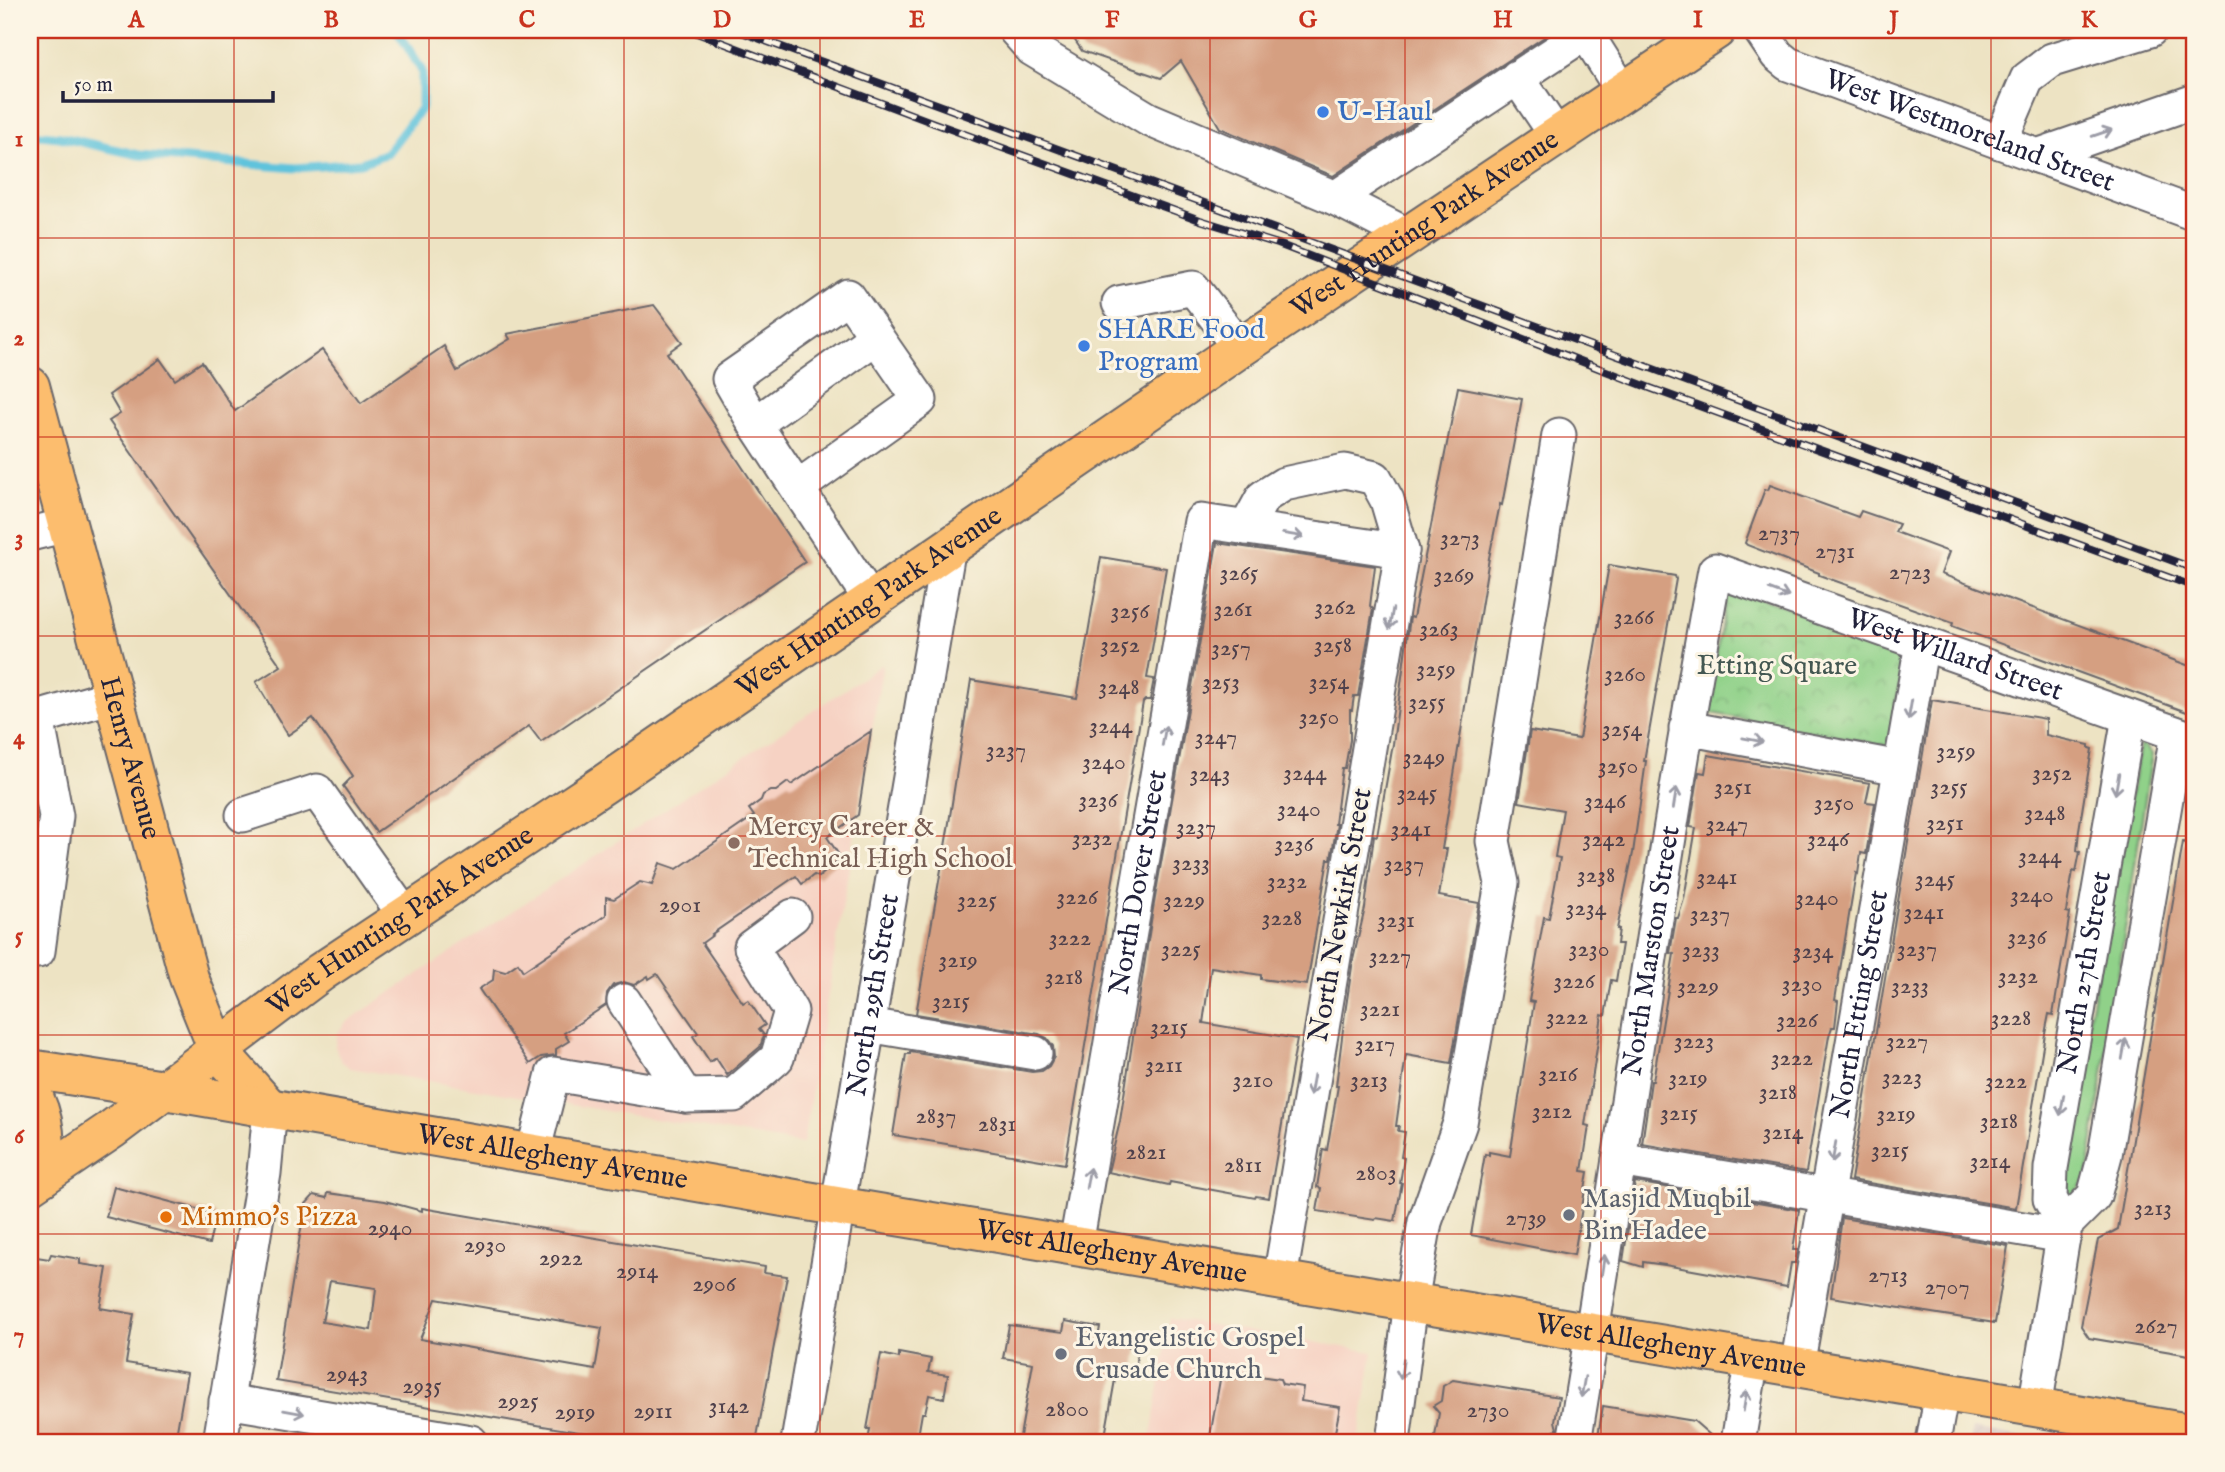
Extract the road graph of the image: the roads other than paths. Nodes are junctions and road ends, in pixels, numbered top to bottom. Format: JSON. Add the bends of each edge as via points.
{"nodes":[{"id":1,"x":1015,"y":30,"type":"edge"},
{"id":2,"x":1716,"y":30,"type":"edge"},
{"id":3,"x":1760,"y":30,"type":"edge"},
{"id":4,"x":2150,"y":30,"type":"edge"},
{"id":5,"x":1585,"y":31,"type":"edge"},
{"id":6,"x":1517,"y":77,"type":"junction"},
{"id":7,"x":1623,"y":92,"type":"junction"},
{"id":8,"x":2195,"y":101,"type":"edge"},
{"id":9,"x":1558,"y":136,"type":"junction"},
{"id":10,"x":2000,"y":142,"type":"junction"},
{"id":11,"x":2037,"y":156,"type":"junction"},
{"id":12,"x":1335,"y":198,"type":"junction"},
{"id":13,"x":2195,"y":214,"type":"edge"},
{"id":14,"x":1409,"y":236,"type":"junction"},
{"id":15,"x":1119,"y":303,"type":"dead end"},
{"id":16,"x":876,"y":337,"type":"junction"},
{"id":17,"x":1240,"y":348,"type":"junction"},
{"id":18,"x":30,"y":386,"type":"edge"},
{"id":19,"x":755,"y":424,"type":"junction"},
{"id":20,"x":1559,"y":435,"type":"dead end"},
{"id":21,"x":797,"y":488,"type":"junction"},
{"id":22,"x":67,"y":525,"type":"junction"},
{"id":23,"x":1246,"y":528,"type":"junction"},
{"id":24,"x":30,"y":534,"type":"edge"},
{"id":25,"x":949,"y":546,"type":"junction"},
{"id":26,"x":1402,"y":551,"type":"junction"},
{"id":27,"x":1715,"y":570,"type":"joint"},
{"id":28,"x":870,"y":599,"type":"junction"},
{"id":29,"x":1922,"y":643,"type":"junction"},
{"id":30,"x":113,"y":696,"type":"junction"},
{"id":31,"x":33,"y":717,"type":"edge"},
{"id":32,"x":2129,"y":717,"type":"junction"},
{"id":33,"x":1686,"y":728,"type":"junction"},
{"id":34,"x":2186,"y":737,"type":"edge"},
{"id":35,"x":1900,"y":768,"type":"junction"},
{"id":36,"x":243,"y":815,"type":"dead end"},
{"id":37,"x":793,"y":916,"type":"dead end"},
{"id":38,"x":406,"y":917,"type":"junction"},
{"id":39,"x":30,"y":950,"type":"edge"},
{"id":40,"x":624,"y":1001,"type":"dead end"},
{"id":41,"x":868,"y":1025,"type":"junction"},
{"id":42,"x":218,"y":1049,"type":"junction"},
{"id":43,"x":1035,"y":1053,"type":"dead end"},
{"id":44,"x":30,"y":1069,"type":"edge"},
{"id":45,"x":30,"y":1090,"type":"edge"},
{"id":46,"x":164,"y":1090,"type":"junction"},
{"id":47,"x":686,"y":1096,"type":"junction"},
{"id":48,"x":270,"y":1109,"type":"junction"},
{"id":49,"x":533,"y":1153,"type":"junction"},
{"id":50,"x":1619,"y":1160,"type":"junction"},
{"id":51,"x":36,"y":1181,"type":"edge"},
{"id":52,"x":1827,"y":1195,"type":"junction"},
{"id":53,"x":838,"y":1205,"type":"junction"},
{"id":54,"x":2064,"y":1230,"type":"junction"},
{"id":55,"x":1076,"y":1245,"type":"junction"},
{"id":56,"x":1280,"y":1279,"type":"junction"},
{"id":57,"x":1411,"y":1302,"type":"junction"},
{"id":58,"x":1593,"y":1332,"type":"junction"},
{"id":59,"x":1752,"y":1359,"type":"junction"},
{"id":60,"x":1797,"y":1367,"type":"junction"},
{"id":61,"x":1942,"y":1392,"type":"junction"},
{"id":62,"x":226,"y":1401,"type":"junction"},
{"id":63,"x":2035,"y":1407,"type":"junction"},
{"id":64,"x":2195,"y":1434,"type":"edge"},
{"id":65,"x":219,"y":1442,"type":"edge"},
{"id":66,"x":471,"y":1442,"type":"edge"},
{"id":67,"x":798,"y":1442,"type":"edge"},
{"id":68,"x":1393,"y":1442,"type":"edge"},
{"id":69,"x":1574,"y":1442,"type":"edge"},
{"id":70,"x":1738,"y":1442,"type":"edge"},
{"id":71,"x":1933,"y":1442,"type":"edge"}],
"edges":[{"from":1,"to":12,"type":"street","via":[[1032,49],[1148,119]]},
{"from":2,"to":7,"type":"main road","name":"West Hunting Park Avenue"},
{"from":3,"to":10,"type":"street","name":"West Westmoreland Street","via":[[1788,64]]},
{"from":4,"to":10,"type":"street","via":[[2052,60],[2027,79]]},
{"from":5,"to":6,"type":"street"},
{"from":5,"to":7,"type":"street"},
{"from":6,"to":9,"type":"street"},
{"from":6,"to":12,"type":"street"},
{"from":7,"to":9,"type":"main road","name":"West Hunting Park Avenue"},
{"from":11,"to":8,"type":"street","one_way":true},
{"from":9,"to":14,"type":"main road","name":"West Hunting Park Avenue"},
{"from":10,"to":11,"type":"street","name":"West Westmoreland Street"},
{"from":11,"to":13,"type":"street","name":"West Westmoreland Street"},
{"from":12,"to":14,"type":"street"},
{"from":14,"to":17,"type":"main road","name":"West Hunting Park Avenue"},
{"from":15,"to":17,"type":"street","via":[[1193,288]]},
{"from":16,"to":19,"type":"street"},
{"from":16,"to":19,"type":"street","via":[[848,296],[729,379]]},
{"from":16,"to":21,"type":"street","via":[[920,400]]},
{"from":17,"to":25,"type":"main road","name":"West Hunting Park Avenue"},
{"from":18,"to":22,"type":"main road","name":"Henry Avenue"},
{"from":19,"to":21,"type":"street"},
{"from":20,"to":57,"type":"street","via":[[1493,841],[1502,883],[1460,1123],[1425,1222]]},
{"from":21,"to":28,"type":"street"},
{"from":22,"to":24,"type":"street"},
{"from":22,"to":30,"type":"main road","name":"Henry Avenue"},
{"from":23,"to":26,"type":"street","one_way":true},
{"from":23,"to":26,"type":"street","via":[[1263,498],[1284,484],[1345,471],[1375,478],[1387,500]]},
{"from":55,"to":23,"type":"street","name":"North Dover Street","one_way":true,"via":[[1201,521]]},
{"from":25,"to":28,"type":"main road","name":"West Hunting Park Avenue"},
{"from":25,"to":41,"type":"street","name":"North 29th Street"},
{"from":26,"to":56,"type":"street","name":"North Newkirk Street","one_way":true},
{"from":27,"to":29,"type":"street","name":"West Willard Street","one_way":true},
{"from":27,"to":33,"type":"street","name":"North Marston Street"},
{"from":28,"to":38,"type":"main road","name":"West Hunting Park Avenue"},
{"from":29,"to":32,"type":"street","name":"West Willard Street"},
{"from":29,"to":35,"type":"street","name":"North Etting Street","one_way":true},
{"from":30,"to":31,"type":"street"},
{"from":30,"to":42,"type":"main road","name":"Henry Avenue","via":[[190,978]]},
{"from":31,"to":39,"type":"street","via":[[56,816],[38,951]]},
{"from":32,"to":34,"type":"street","name":"West Willard Street"},
{"from":32,"to":54,"type":"street","name":"North 27th Street","one_way":true,"via":[[2051,1168],[2050,1199]]},
{"from":33,"to":35,"type":"street","one_way":true},
{"from":50,"to":33,"type":"street","name":"North Marston Street","one_way":true},
{"from":54,"to":34,"type":"street","name":"North 27th Street","one_way":true,"via":[[2094,1196],[2105,1155]]},
{"from":35,"to":52,"type":"street","name":"North Etting Street","one_way":true},
{"from":36,"to":38,"type":"street","via":[[317,791]]},
{"from":37,"to":47,"type":"street","via":[[751,947],[792,1011],[777,1058],[733,1095]]},
{"from":38,"to":42,"type":"main road","name":"West Hunting Park Avenue","via":[[321,972]]},
{"from":40,"to":47,"type":"street"},
{"from":41,"to":43,"type":"street"},
{"from":41,"to":53,"type":"street","name":"North 29th Street"},
{"from":42,"to":46,"type":"main road","name":"West Hunting Park Avenue"},
{"from":42,"to":48,"type":"main road","name":"Henry Avenue"},
{"from":44,"to":46,"type":"main road","name":"West Allegheny Avenue"},
{"from":45,"to":51,"type":"main road","via":[[41,1114],[46,1152]]},
{"from":46,"to":48,"type":"main road","name":"West Allegheny Avenue"},
{"from":46,"to":51,"type":"main road","name":"West Hunting Park Avenue"},
{"from":47,"to":49,"type":"street","via":[[554,1074]]},
{"from":48,"to":49,"type":"main road","name":"West Allegheny Avenue"},
{"from":48,"to":62,"type":"street","via":[[264,1173]]},
{"from":49,"to":53,"type":"main road","name":"West Allegheny Avenue"},
{"from":50,"to":52,"type":"street"},
{"from":58,"to":50,"type":"street","name":"North Marston Street","one_way":true},
{"from":52,"to":54,"type":"street"},
{"from":52,"to":60,"type":"street","name":"North Etting Street"},
{"from":53,"to":55,"type":"main road","name":"West Allegheny Avenue"},
{"from":53,"to":67,"type":"street","name":"North 29th Street"},
{"from":54,"to":63,"type":"street"},
{"from":55,"to":56,"type":"main road","name":"West Allegheny Avenue"},
{"from":56,"to":57,"type":"main road","name":"West Allegheny Avenue"},
{"from":57,"to":58,"type":"main road","name":"West Allegheny Avenue"},
{"from":57,"to":68,"type":"street","one_way":true},
{"from":58,"to":59,"type":"main road","name":"West Allegheny Avenue"},
{"from":58,"to":69,"type":"street","name":"North Marston Street","one_way":true},
{"from":59,"to":60,"type":"main road","name":"West Allegheny Avenue"},
{"from":70,"to":59,"type":"street","one_way":true},
{"from":60,"to":61,"type":"main road","name":"West Allegheny Avenue"},
{"from":61,"to":63,"type":"main road","name":"West Allegheny Avenue"},
{"from":61,"to":71,"type":"street"},
{"from":62,"to":65,"type":"street"},
{"from":62,"to":66,"type":"street","one_way":true},
{"from":63,"to":64,"type":"main road","name":"West Allegheny Avenue"}]}
